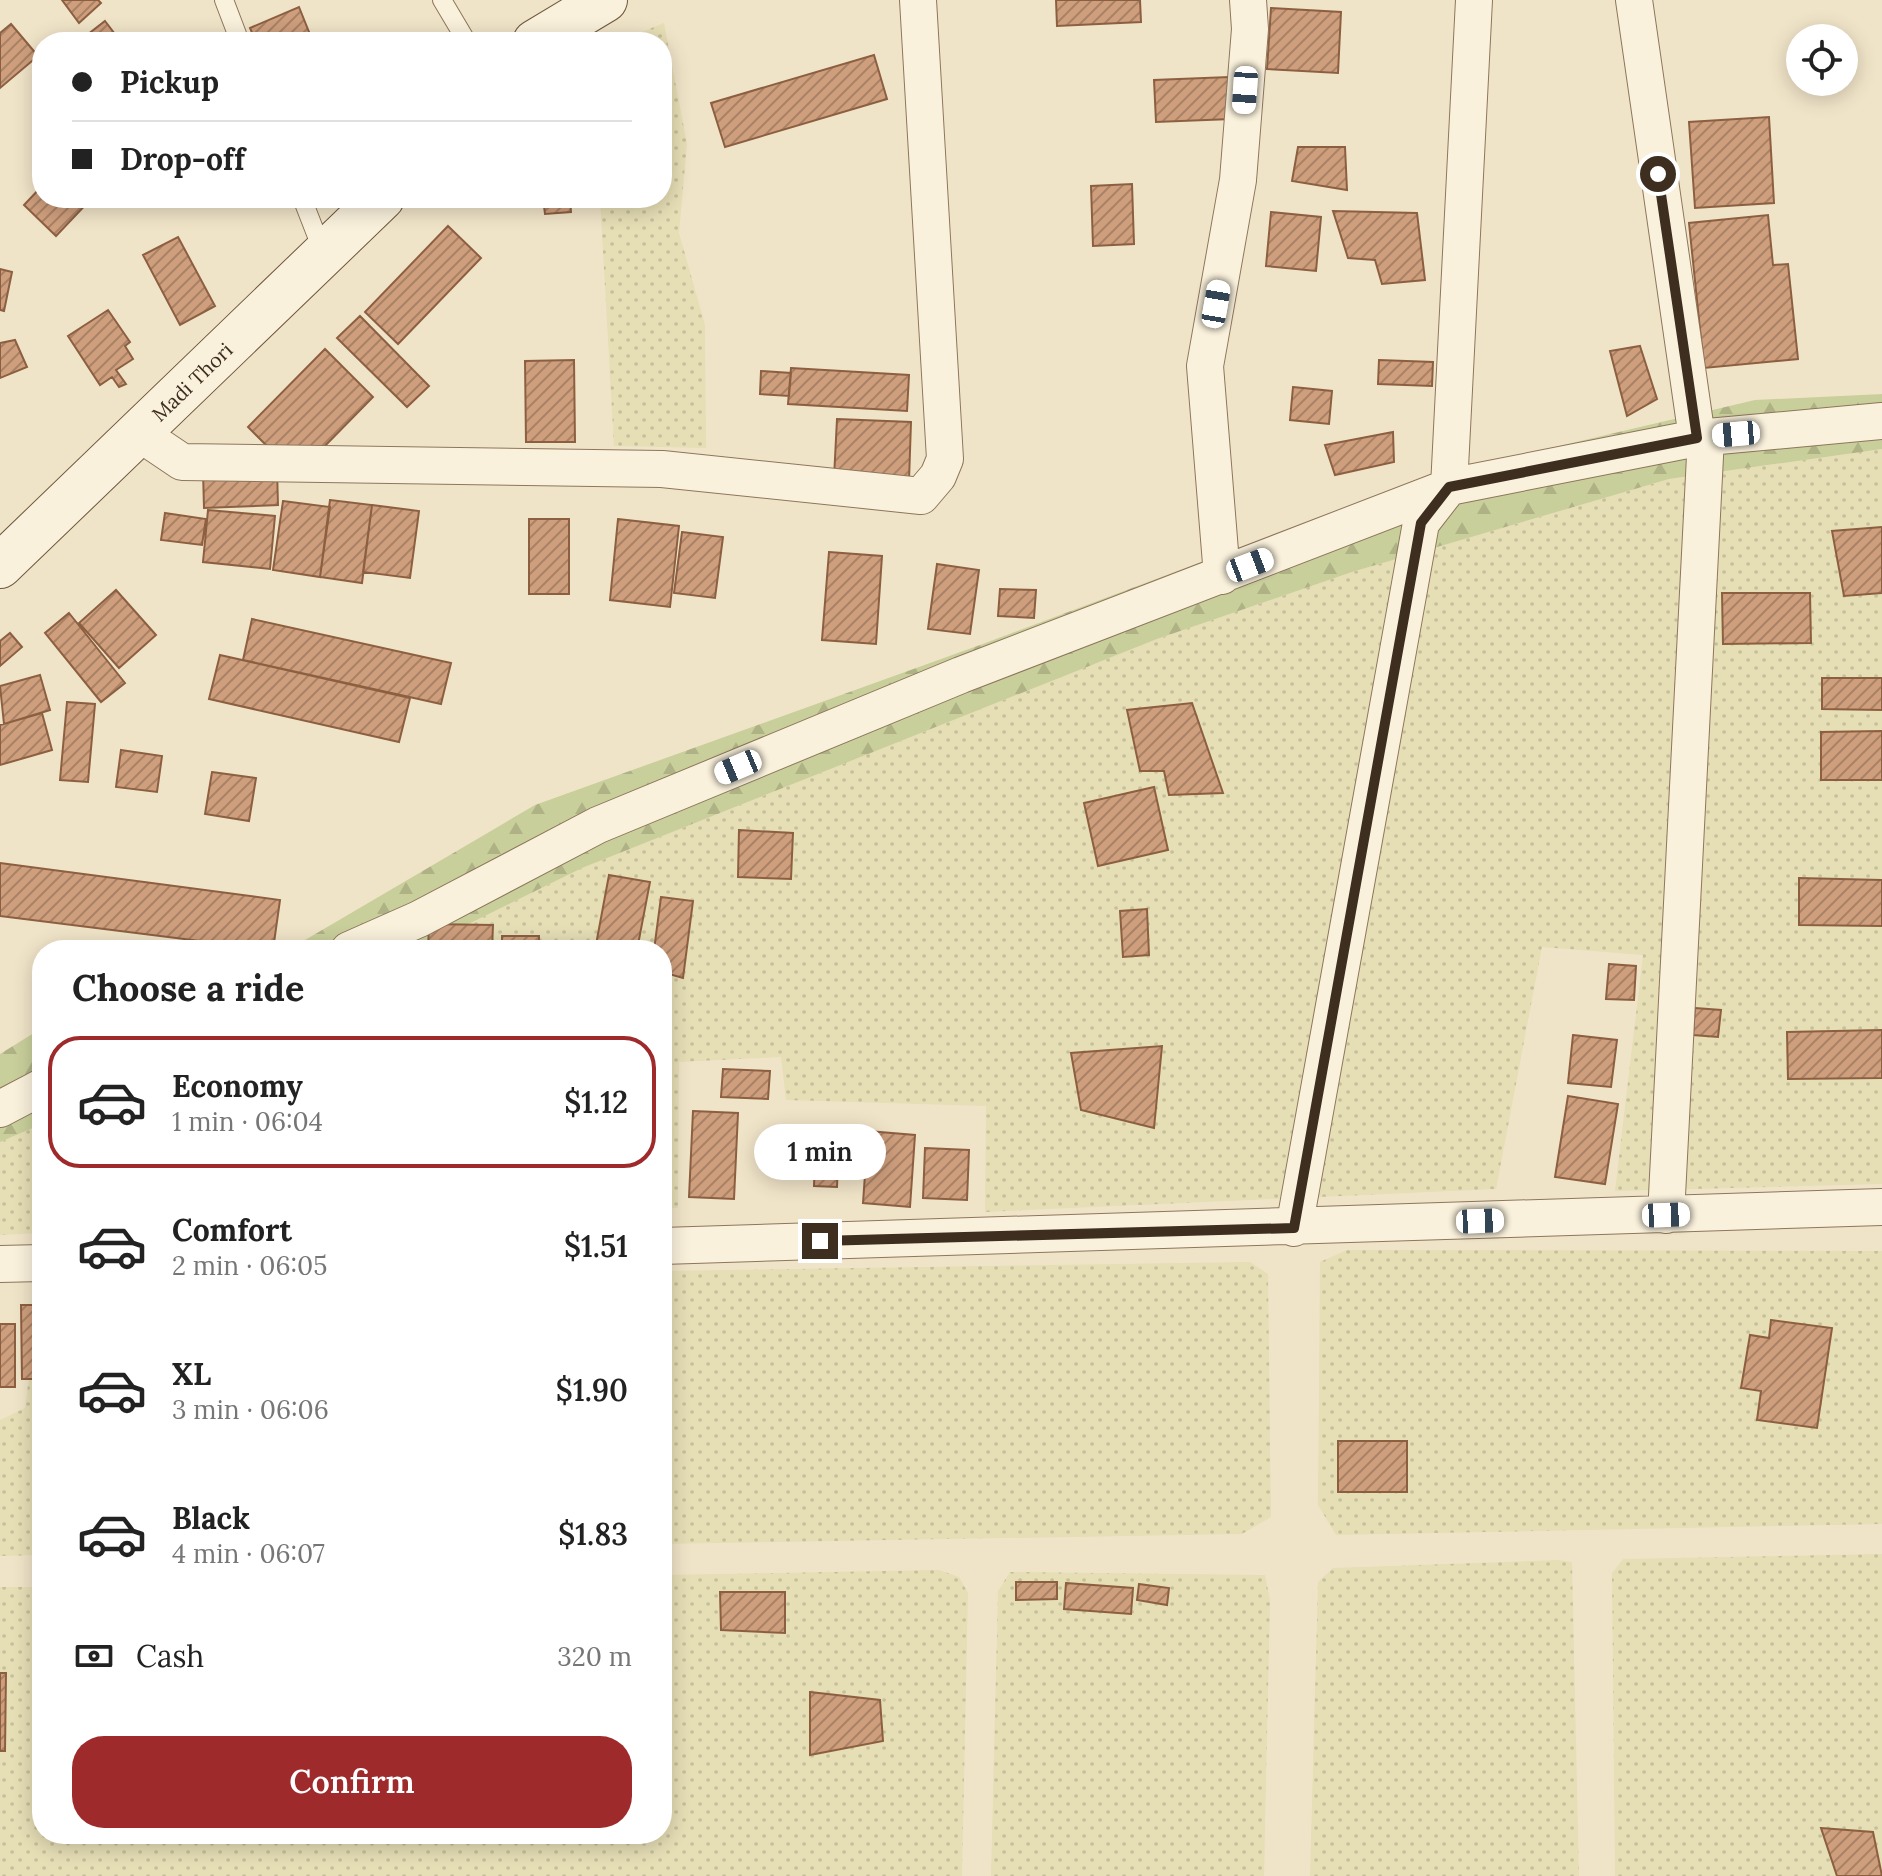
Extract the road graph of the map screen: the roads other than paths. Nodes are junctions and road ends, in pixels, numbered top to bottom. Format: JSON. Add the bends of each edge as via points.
{"nodes":[{"id":1,"x":224,"y":0,"type":"edge"},
{"id":2,"x":442,"y":0,"type":"edge"},
{"id":3,"x":605,"y":0,"type":"edge"},
{"id":4,"x":918,"y":0,"type":"edge"},
{"id":5,"x":1248,"y":0,"type":"edge"},
{"id":6,"x":1474,"y":0,"type":"edge"},
{"id":7,"x":1634,"y":0,"type":"edge"},
{"id":8,"x":236,"y":32,"type":"edge"},
{"id":9,"x":461,"y":32,"type":"edge"},
{"id":10,"x":552,"y":32,"type":"edge"},
{"id":11,"x":306,"y":208,"type":"edge"},
{"id":12,"x":372,"y":208,"type":"edge"},
{"id":13,"x":324,"y":255,"type":"junction"},
{"id":14,"x":1882,"y":421,"type":"edge"},
{"id":15,"x":136,"y":431,"type":"junction"},
{"id":16,"x":1702,"y":438,"type":"junction"},
{"id":17,"x":1449,"y":487,"type":"junction"},
{"id":18,"x":0,"y":566,"type":"edge"},
{"id":19,"x":1222,"y":576,"type":"junction"},
{"id":20,"x":372,"y":940,"type":"edge"},
{"id":21,"x":32,"y":1092,"type":"edge"},
{"id":22,"x":0,"y":1109,"type":"edge"},
{"id":23,"x":1882,"y":1207,"type":"edge"},
{"id":24,"x":1666,"y":1215,"type":"junction"},
{"id":25,"x":1294,"y":1228,"type":"junction"},
{"id":26,"x":672,"y":1246,"type":"edge"},
{"id":27,"x":32,"y":1263,"type":"edge"},
{"id":28,"x":0,"y":1264,"type":"edge"}],
"edges":[{"from":1,"to":8,"type":"lane"},
{"from":2,"to":9,"type":"lane"},
{"from":3,"to":10,"type":"main road"},
{"from":4,"to":15,"type":"street","via":[[945,459],[921,496],[662,469],[182,462]]},
{"from":5,"to":19,"type":"street","via":[[1238,180],[1205,366]]},
{"from":6,"to":17,"type":"street"},
{"from":7,"to":16,"type":"street"},
{"from":11,"to":13,"type":"lane"},
{"from":12,"to":13,"type":"main road","name":"Madi Thori"},
{"from":13,"to":15,"type":"main road","name":"Madi Thori"},
{"from":14,"to":16,"type":"street"},
{"from":15,"to":18,"type":"main road","name":"Madi Thori"},
{"from":16,"to":17,"type":"street"},
{"from":16,"to":24,"type":"street"},
{"from":17,"to":19,"type":"street"},
{"from":17,"to":25,"type":"street","via":[[1421,523]]},
{"from":19,"to":20,"type":"street","via":[[961,675],[598,825]]},
{"from":21,"to":22,"type":"street"},
{"from":23,"to":24,"type":"street"},
{"from":24,"to":25,"type":"street"},
{"from":25,"to":26,"type":"street"},
{"from":27,"to":28,"type":"street"}]}
